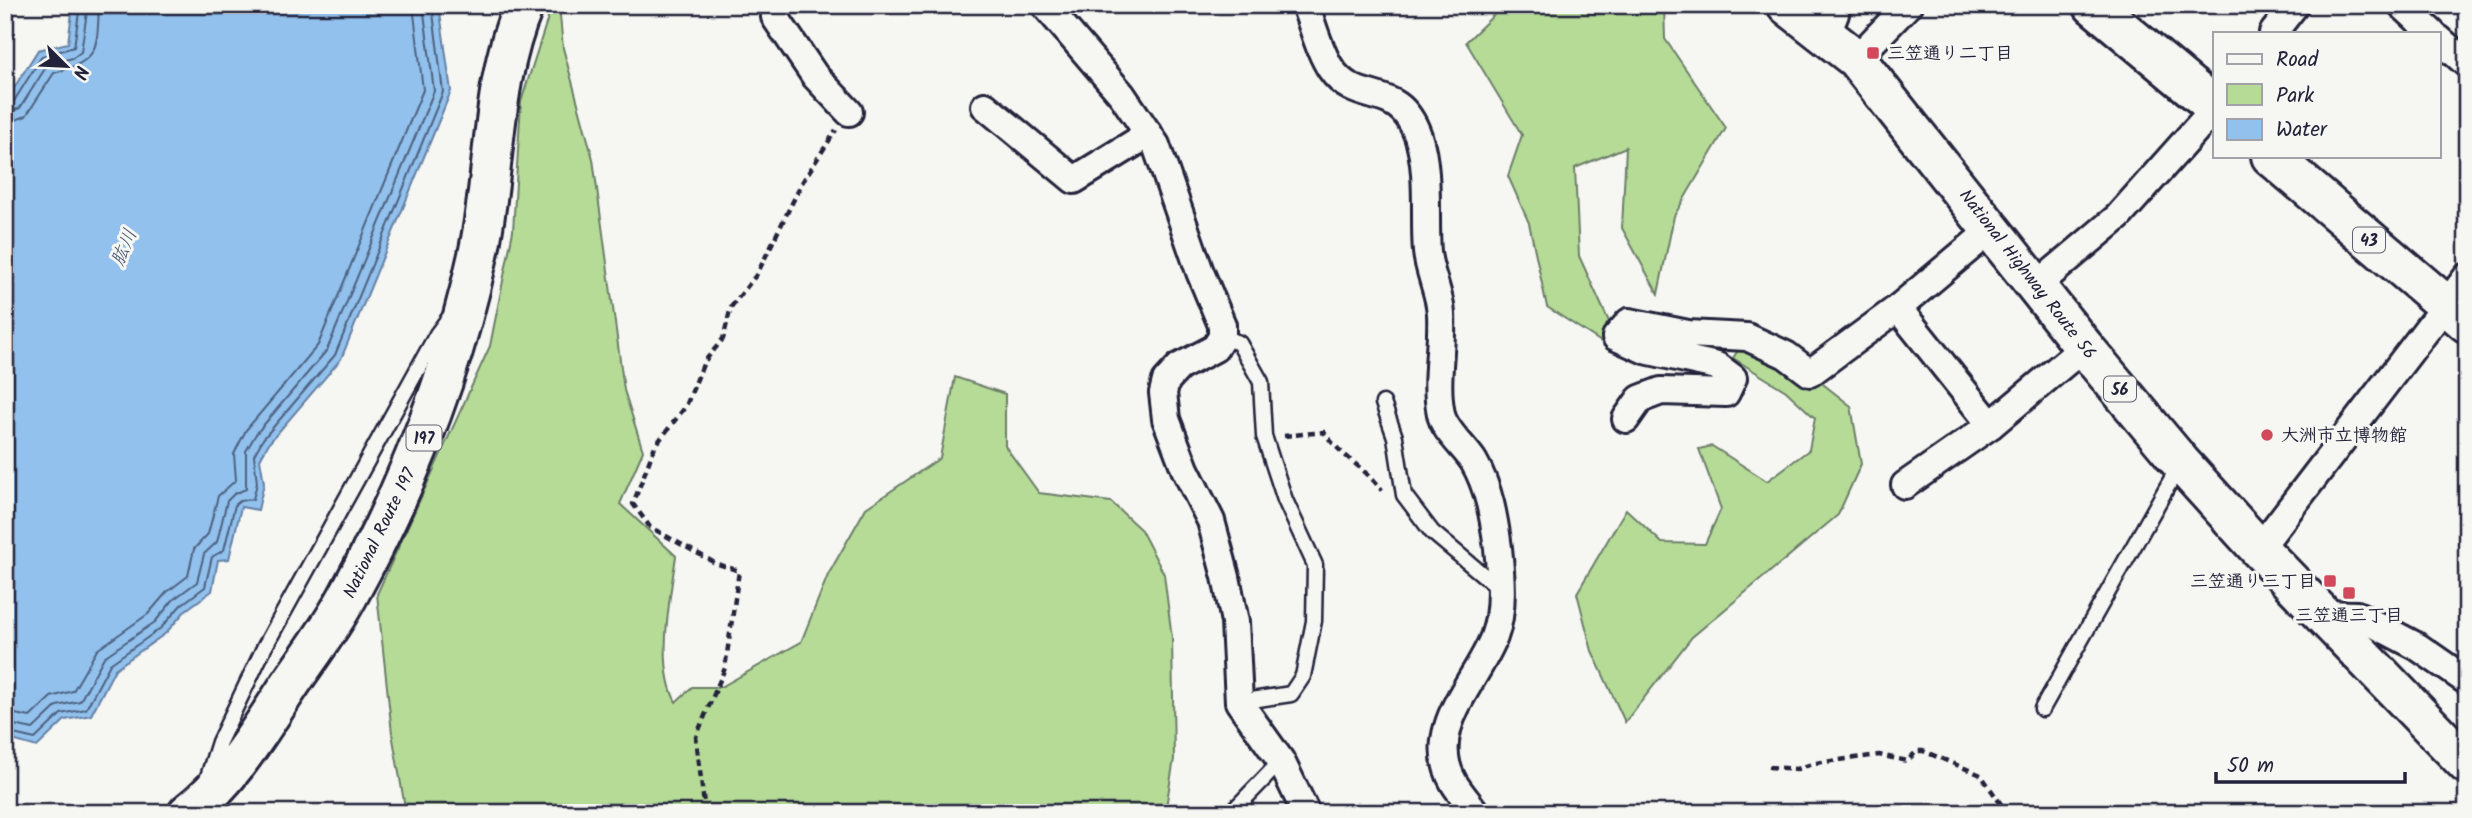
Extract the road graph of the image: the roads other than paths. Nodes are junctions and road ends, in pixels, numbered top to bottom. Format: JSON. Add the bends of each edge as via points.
{"nodes":[{"id":1,"x":524,"y":5,"type":"edge"},
{"id":2,"x":774,"y":5,"type":"edge"},
{"id":3,"x":1045,"y":5,"type":"edge"},
{"id":4,"x":1305,"y":5,"type":"edge"},
{"id":5,"x":1787,"y":5,"type":"edge"},
{"id":6,"x":1908,"y":5,"type":"edge"},
{"id":7,"x":2093,"y":5,"type":"edge"},
{"id":8,"x":2295,"y":5,"type":"edge"},
{"id":9,"x":2402,"y":5,"type":"edge"},
{"id":10,"x":1830,"y":20,"type":"edge"},
{"id":11,"x":2274,"y":32,"type":"edge"},
{"id":12,"x":2431,"y":32,"type":"edge"},
{"id":13,"x":2440,"y":40,"type":"edge"},
{"id":14,"x":1856,"y":58,"type":"junction"},
{"id":15,"x":2467,"y":64,"type":"edge"},
{"id":16,"x":985,"y":106,"type":"dead end"},
{"id":17,"x":2213,"y":106,"type":"edge"},
{"id":18,"x":2213,"y":110,"type":"edge"},
{"id":19,"x":849,"y":112,"type":"road end"},
{"id":20,"x":1149,"y":134,"type":"junction"},
{"id":21,"x":2274,"y":158,"type":"edge"},
{"id":22,"x":1992,"y":229,"type":"junction"},
{"id":23,"x":2036,"y":286,"type":"junction"},
{"id":24,"x":2460,"y":302,"type":"edge"},
{"id":25,"x":1898,"y":308,"type":"junction"},
{"id":26,"x":1222,"y":337,"type":"junction"},
{"id":27,"x":2084,"y":346,"type":"junction"},
{"id":28,"x":1383,"y":403,"type":"dead end"},
{"id":29,"x":1626,"y":419,"type":"dead end"},
{"id":30,"x":1991,"y":425,"type":"junction"},
{"id":31,"x":2181,"y":463,"type":"junction"},
{"id":32,"x":1905,"y":485,"type":"dead end"},
{"id":33,"x":2259,"y":549,"type":"junction"},
{"id":34,"x":1500,"y":589,"type":"junction"},
{"id":35,"x":2323,"y":614,"type":"junction"},
{"id":36,"x":2467,"y":681,"type":"edge"},
{"id":37,"x":1238,"y":702,"type":"junction"},
{"id":38,"x":2042,"y":709,"type":"dead end"},
{"id":39,"x":1280,"y":761,"type":"junction"},
{"id":40,"x":2467,"y":764,"type":"edge"},
{"id":41,"x":196,"y":806,"type":"edge"},
{"id":42,"x":1231,"y":813,"type":"edge"},
{"id":43,"x":1306,"y":813,"type":"edge"},
{"id":44,"x":1476,"y":813,"type":"edge"}],
"edges":[{"from":1,"to":41,"type":"main road","name":"National Route 197","number":"197","via":[[497,109],[479,253],[452,360],[417,457],[347,598],[229,774]]},
{"from":2,"to":19,"type":"street","via":[[775,17],[815,76]]},
{"from":3,"to":20,"type":"street"},
{"from":4,"to":34,"type":"street","via":[[1331,69],[1352,89],[1389,97],[1406,113],[1419,138],[1427,253],[1441,313],[1441,417],[1474,462],[1491,502]]},
{"from":5,"to":10,"type":"main road","name":"National Highway Route 56","number":"56"},
{"from":6,"to":14,"type":"street"},
{"from":7,"to":17,"type":"main road"},
{"from":8,"to":11,"type":"street"},
{"from":9,"to":12,"type":"street"},
{"from":10,"to":14,"type":"main road","name":"National Highway Route 56","number":"56"},
{"from":13,"to":15,"type":"street"},
{"from":14,"to":22,"type":"main road","name":"National Highway Route 56","number":"56"},
{"from":16,"to":20,"type":"street","via":[[1074,180]]},
{"from":18,"to":23,"type":"street","via":[[2118,217]]},
{"from":20,"to":26,"type":"street","via":[[1222,325]]},
{"from":21,"to":24,"type":"main road","number":"43"},
{"from":22,"to":23,"type":"main road","name":"National Highway Route 56","number":"56"},
{"from":22,"to":25,"type":"street"},
{"from":23,"to":27,"type":"main road","name":"National Highway Route 56","number":"56"},
{"from":24,"to":33,"type":"street"},
{"from":25,"to":29,"type":"street","via":[[1810,373],[1786,355],[1747,337],[1688,334],[1629,322],[1616,337],[1645,350],[1717,366],[1733,378],[1726,393],[1661,391],[1640,399]]},
{"from":25,"to":30,"type":"street"},
{"from":26,"to":37,"type":"street","via":[[1215,348],[1179,367],[1166,381],[1163,393],[1166,419],[1211,521],[1226,577],[1235,622]]},
{"from":26,"to":37,"type":"lane","via":[[1239,344],[1261,382],[1264,436],[1285,500],[1315,565],[1314,621],[1303,676],[1292,694]]},
{"from":27,"to":30,"type":"street"},
{"from":27,"to":31,"type":"main road","name":"National Highway Route 56","number":"56"},
{"from":28,"to":34,"type":"lane","via":[[1395,437],[1404,495],[1432,532]]},
{"from":30,"to":32,"type":"street"},
{"from":31,"to":33,"type":"main road","name":"National Highway Route 56","number":"56"},
{"from":31,"to":38,"type":"lane"},
{"from":33,"to":35,"type":"main road","name":"National Highway Route 56","number":"56"},
{"from":34,"to":44,"type":"street","via":[[1494,636],[1450,718],[1445,750],[1452,781]]},
{"from":35,"to":36,"type":"street","via":[[2357,615],[2418,647]]},
{"from":35,"to":40,"type":"main road","name":"National Highway Route 56","number":"56"},
{"from":37,"to":39,"type":"street"},
{"from":39,"to":42,"type":"lane"},
{"from":39,"to":43,"type":"street"}]}
